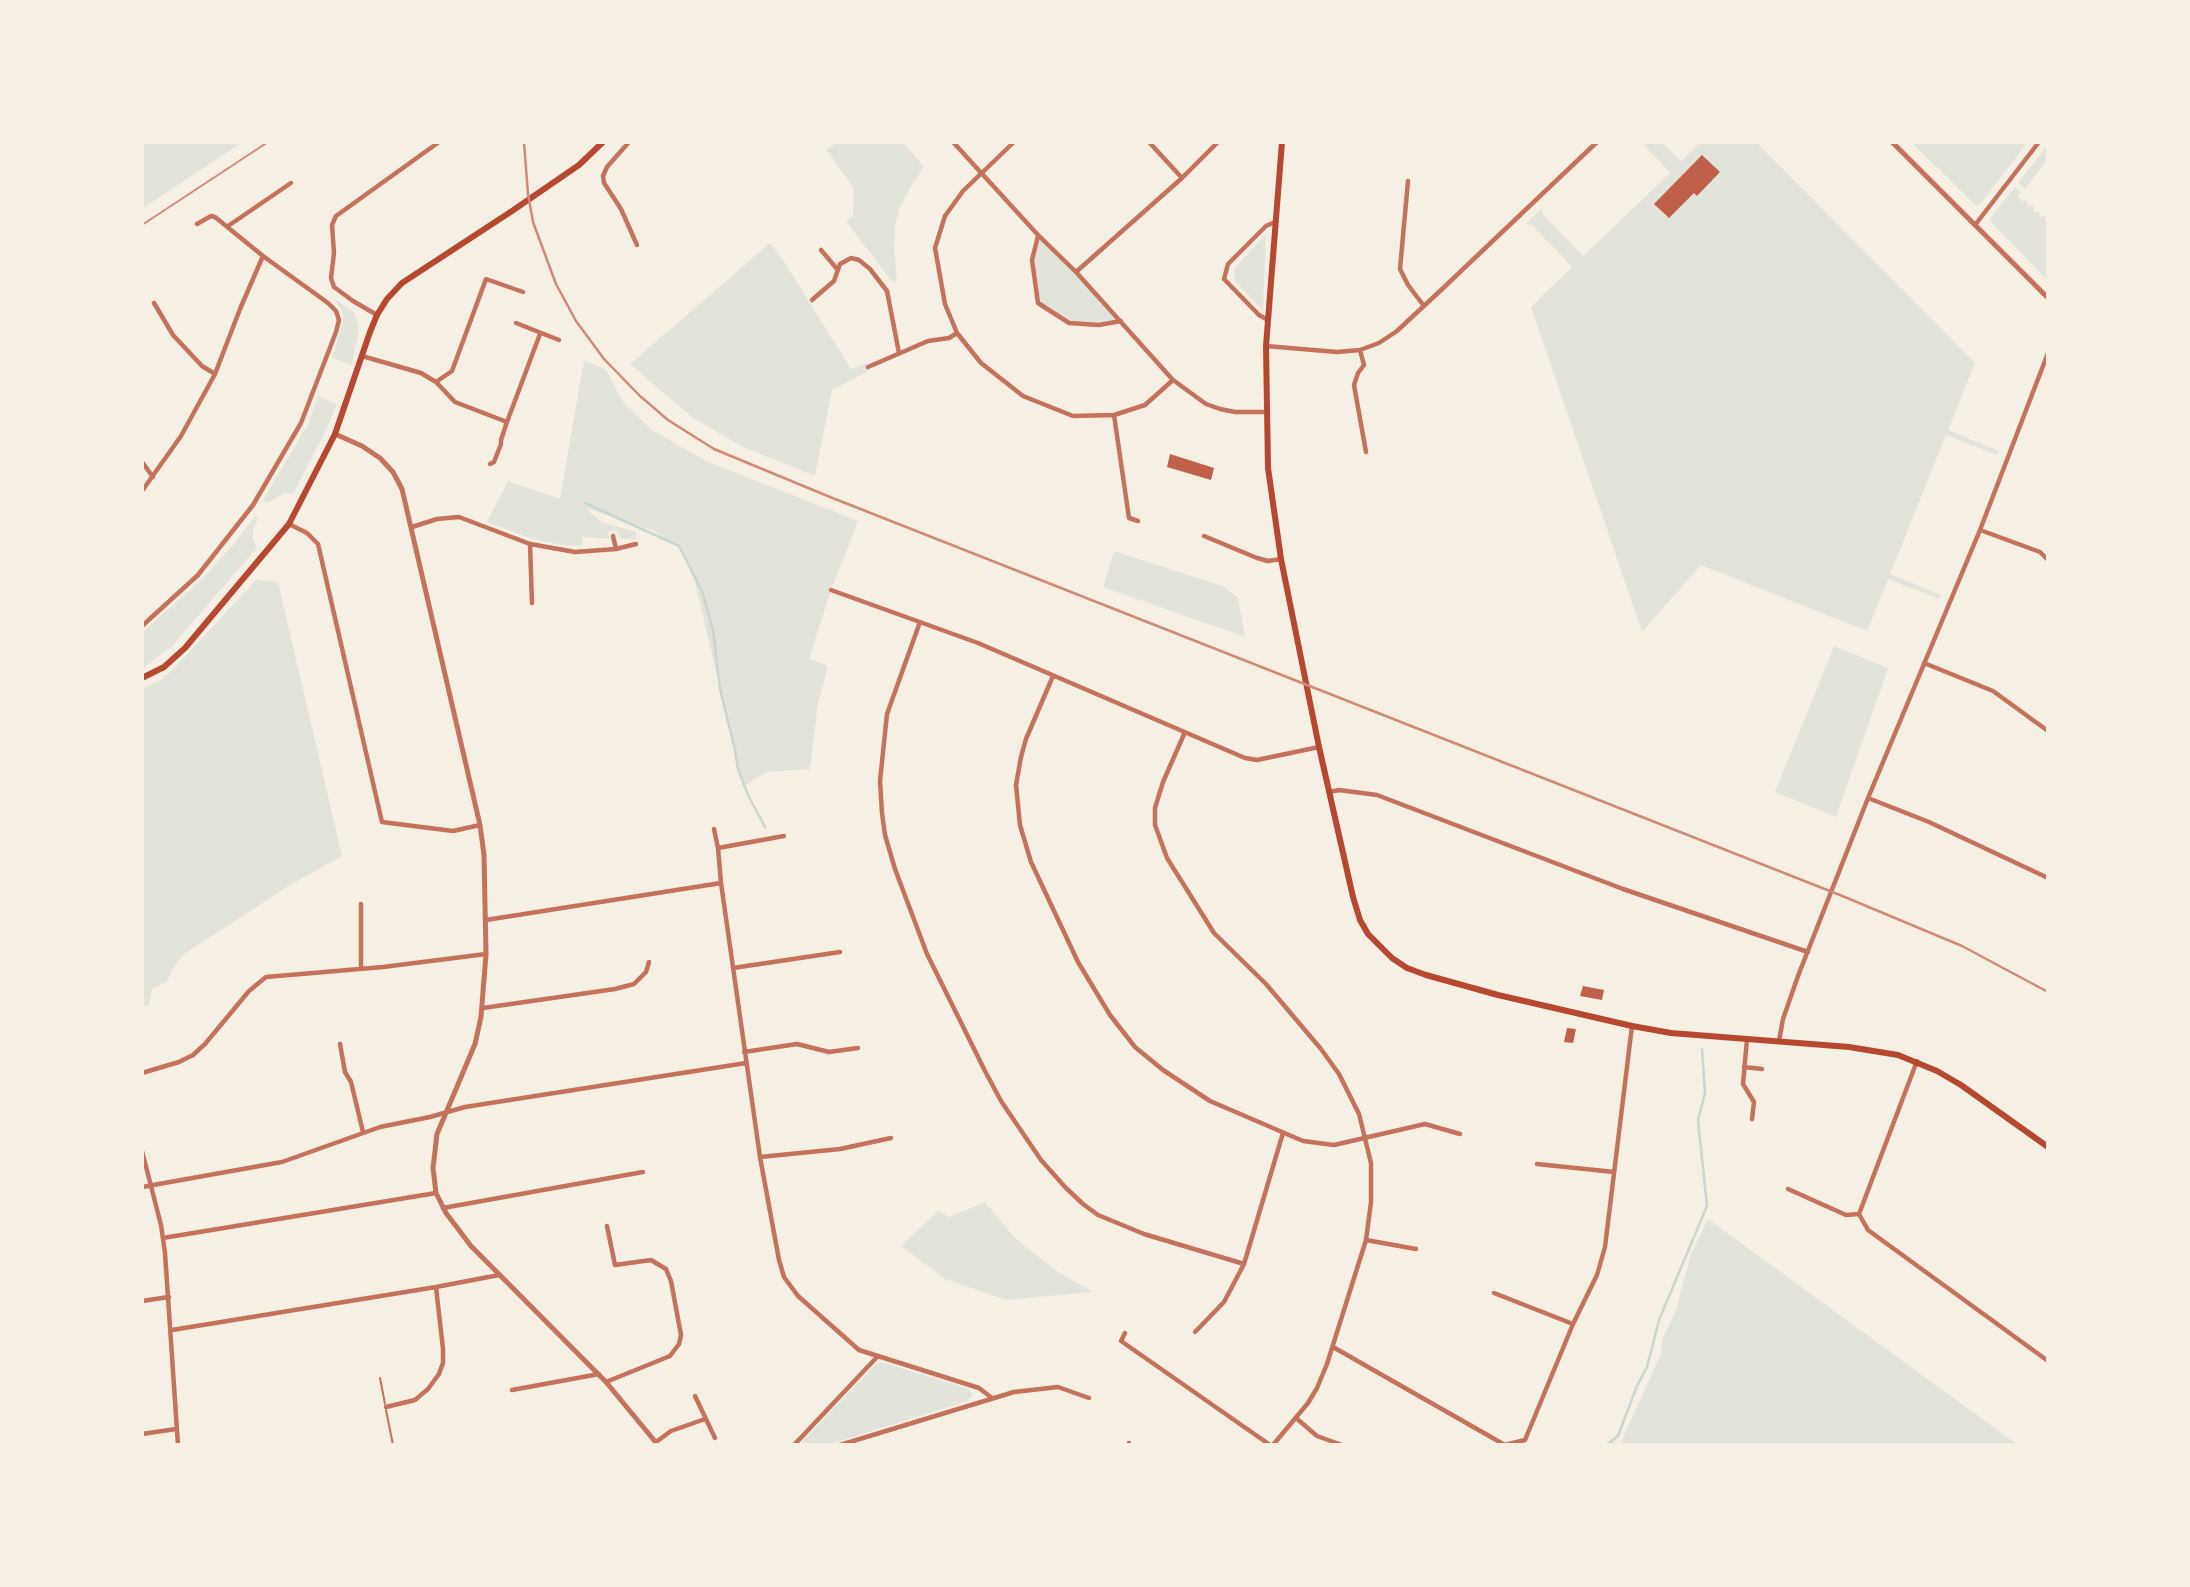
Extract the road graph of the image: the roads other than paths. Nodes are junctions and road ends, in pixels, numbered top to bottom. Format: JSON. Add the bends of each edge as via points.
{"nodes":[{"id":1,"x":439,"y":142,"type":"edge"},
{"id":2,"x":603,"y":142,"type":"edge"},
{"id":3,"x":629,"y":142,"type":"edge"},
{"id":4,"x":953,"y":142,"type":"edge"},
{"id":5,"x":1014,"y":142,"type":"edge"},
{"id":6,"x":1150,"y":142,"type":"edge"},
{"id":7,"x":1218,"y":142,"type":"edge"},
{"id":8,"x":1282,"y":142,"type":"edge"},
{"id":9,"x":1597,"y":142,"type":"edge"},
{"id":10,"x":1892,"y":142,"type":"edge"},
{"id":11,"x":2039,"y":142,"type":"edge"},
{"id":12,"x":982,"y":173,"type":"junction"},
{"id":13,"x":1182,"y":178,"type":"junction"},
{"id":14,"x":1408,"y":181,"type":"dead end"},
{"id":15,"x":290,"y":183,"type":"dead end"},
{"id":16,"x":1275,"y":222,"type":"junction"},
{"id":17,"x":197,"y":224,"type":"dead end"},
{"id":18,"x":1975,"y":225,"type":"junction"},
{"id":19,"x":227,"y":227,"type":"junction"},
{"id":20,"x":1038,"y":235,"type":"junction"},
{"id":21,"x":637,"y":245,"type":"dead end"},
{"id":22,"x":821,"y":250,"type":"dead end"},
{"id":23,"x":263,"y":256,"type":"junction"},
{"id":24,"x":838,"y":270,"type":"junction"},
{"id":25,"x":1076,"y":272,"type":"junction"},
{"id":26,"x":523,"y":292,"type":"dead end"},
{"id":27,"x":2048,"y":298,"type":"edge"},
{"id":28,"x":812,"y":299,"type":"dead end"},
{"id":29,"x":154,"y":303,"type":"dead end"},
{"id":30,"x":1424,"y":306,"type":"junction"},
{"id":31,"x":377,"y":315,"type":"junction"},
{"id":32,"x":1268,"y":320,"type":"junction"},
{"id":33,"x":1121,"y":321,"type":"junction"},
{"id":34,"x":516,"y":323,"type":"dead end"},
{"id":35,"x":957,"y":333,"type":"junction"},
{"id":36,"x":540,"y":334,"type":"junction"},
{"id":37,"x":559,"y":341,"type":"dead end"},
{"id":38,"x":1266,"y":345,"type":"junction"},
{"id":39,"x":1360,"y":350,"type":"junction"},
{"id":40,"x":899,"y":353,"type":"junction"},
{"id":41,"x":2048,"y":353,"type":"edge"},
{"id":42,"x":362,"y":356,"type":"junction"},
{"id":43,"x":868,"y":367,"type":"dead end"},
{"id":44,"x":215,"y":374,"type":"junction"},
{"id":45,"x":1173,"y":380,"type":"junction"},
{"id":46,"x":436,"y":382,"type":"junction"},
{"id":47,"x":1266,"y":412,"type":"junction"},
{"id":48,"x":1114,"y":415,"type":"junction"},
{"id":49,"x":507,"y":422,"type":"junction"},
{"id":50,"x":335,"y":434,"type":"junction"},
{"id":51,"x":1366,"y":452,"type":"dead end"},
{"id":52,"x":142,"y":462,"type":"edge"},
{"id":53,"x":490,"y":464,"type":"dead end"},
{"id":54,"x":153,"y":477,"type":"junction"},
{"id":55,"x":142,"y":491,"type":"edge"},
{"id":56,"x":1138,"y":522,"type":"dead end"},
{"id":57,"x":289,"y":524,"type":"junction"},
{"id":58,"x":412,"y":527,"type":"junction"},
{"id":59,"x":1980,"y":530,"type":"junction"},
{"id":60,"x":613,"y":536,"type":"dead end"},
{"id":61,"x":1204,"y":536,"type":"dead end"},
{"id":62,"x":530,"y":544,"type":"junction"},
{"id":63,"x":636,"y":544,"type":"dead end"},
{"id":64,"x":616,"y":549,"type":"junction"},
{"id":65,"x":1281,"y":559,"type":"junction"},
{"id":66,"x":2048,"y":560,"type":"edge"},
{"id":67,"x":831,"y":590,"type":"dead end"},
{"id":68,"x":532,"y":603,"type":"dead end"},
{"id":69,"x":920,"y":622,"type":"junction"},
{"id":70,"x":142,"y":626,"type":"edge"},
{"id":71,"x":1924,"y":663,"type":"junction"},
{"id":72,"x":1053,"y":676,"type":"junction"},
{"id":73,"x":142,"y":678,"type":"edge"},
{"id":74,"x":2048,"y":731,"type":"edge"},
{"id":75,"x":1185,"y":732,"type":"junction"},
{"id":76,"x":1319,"y":747,"type":"junction"},
{"id":77,"x":1329,"y":792,"type":"junction"},
{"id":78,"x":1868,"y":798,"type":"junction"},
{"id":79,"x":480,"y":825,"type":"junction"},
{"id":80,"x":714,"y":829,"type":"dead end"},
{"id":81,"x":784,"y":836,"type":"dead end"},
{"id":82,"x":718,"y":848,"type":"junction"},
{"id":83,"x":2048,"y":878,"type":"edge"},
{"id":84,"x":721,"y":883,"type":"junction"},
{"id":85,"x":361,"y":904,"type":"dead end"},
{"id":86,"x":486,"y":920,"type":"junction"},
{"id":87,"x":840,"y":952,"type":"dead end"},
{"id":88,"x":1808,"y":952,"type":"junction"},
{"id":89,"x":486,"y":954,"type":"junction"},
{"id":90,"x":649,"y":962,"type":"dead end"},
{"id":91,"x":733,"y":968,"type":"junction"},
{"id":92,"x":361,"y":969,"type":"junction"},
{"id":93,"x":483,"y":1009,"type":"junction"},
{"id":94,"x":1632,"y":1026,"type":"junction"},
{"id":95,"x":1747,"y":1038,"type":"junction"},
{"id":96,"x":1779,"y":1041,"type":"junction"},
{"id":97,"x":340,"y":1044,"type":"dead end"},
{"id":98,"x":858,"y":1048,"type":"dead end"},
{"id":99,"x":744,"y":1052,"type":"junction"},
{"id":100,"x":1917,"y":1061,"type":"junction"},
{"id":101,"x":746,"y":1063,"type":"junction"},
{"id":102,"x":1744,"y":1067,"type":"junction"},
{"id":103,"x":1762,"y":1069,"type":"dead end"},
{"id":104,"x":142,"y":1073,"type":"edge"},
{"id":105,"x":446,"y":1113,"type":"junction"},
{"id":106,"x":1752,"y":1119,"type":"dead end"},
{"id":107,"x":363,"y":1132,"type":"junction"},
{"id":108,"x":1283,"y":1133,"type":"junction"},
{"id":109,"x":1460,"y":1134,"type":"dead end"},
{"id":110,"x":1366,"y":1137,"type":"junction"},
{"id":111,"x":891,"y":1138,"type":"dead end"},
{"id":112,"x":2048,"y":1147,"type":"edge"},
{"id":113,"x":142,"y":1151,"type":"edge"},
{"id":114,"x":760,"y":1157,"type":"junction"},
{"id":115,"x":1537,"y":1164,"type":"dead end"},
{"id":116,"x":643,"y":1172,"type":"dead end"},
{"id":117,"x":1614,"y":1172,"type":"junction"},
{"id":118,"x":151,"y":1186,"type":"junction"},
{"id":119,"x":142,"y":1187,"type":"edge"},
{"id":120,"x":1788,"y":1189,"type":"dead end"},
{"id":121,"x":436,"y":1193,"type":"junction"},
{"id":122,"x":443,"y":1208,"type":"junction"},
{"id":123,"x":1860,"y":1214,"type":"junction"},
{"id":124,"x":607,"y":1226,"type":"dead end"},
{"id":125,"x":163,"y":1238,"type":"junction"},
{"id":126,"x":1366,"y":1240,"type":"junction"},
{"id":127,"x":1416,"y":1249,"type":"dead end"},
{"id":128,"x":1244,"y":1264,"type":"junction"},
{"id":129,"x":499,"y":1275,"type":"junction"},
{"id":130,"x":436,"y":1287,"type":"junction"},
{"id":131,"x":1494,"y":1293,"type":"dead end"},
{"id":132,"x":169,"y":1297,"type":"junction"},
{"id":133,"x":142,"y":1301,"type":"edge"},
{"id":134,"x":1573,"y":1324,"type":"junction"},
{"id":135,"x":172,"y":1330,"type":"junction"},
{"id":136,"x":1195,"y":1332,"type":"dead end"},
{"id":137,"x":1125,"y":1333,"type":"dead end"},
{"id":138,"x":1332,"y":1347,"type":"junction"},
{"id":139,"x":877,"y":1357,"type":"junction"},
{"id":140,"x":2048,"y":1361,"type":"edge"},
{"id":141,"x":599,"y":1374,"type":"junction"},
{"id":142,"x":380,"y":1378,"type":"dead end"},
{"id":143,"x":606,"y":1382,"type":"junction"},
{"id":144,"x":512,"y":1390,"type":"dead end"},
{"id":145,"x":695,"y":1396,"type":"dead end"},
{"id":146,"x":992,"y":1398,"type":"junction"},
{"id":147,"x":1089,"y":1398,"type":"dead end"},
{"id":148,"x":386,"y":1407,"type":"junction"},
{"id":149,"x":1296,"y":1418,"type":"junction"},
{"id":150,"x":705,"y":1419,"type":"junction"},
{"id":151,"x":176,"y":1429,"type":"junction"},
{"id":152,"x":142,"y":1434,"type":"edge"},
{"id":153,"x":715,"y":1438,"type":"dead end"},
{"id":154,"x":657,"y":1444,"type":"edge"},
{"id":155,"x":178,"y":1445,"type":"edge"},
{"id":156,"x":393,"y":1445,"type":"edge"},
{"id":157,"x":794,"y":1445,"type":"edge"},
{"id":158,"x":840,"y":1445,"type":"edge"},
{"id":159,"x":1271,"y":1445,"type":"edge"},
{"id":160,"x":1342,"y":1445,"type":"edge"},
{"id":161,"x":1505,"y":1445,"type":"edge"}],
"edges":[{"from":1,"to":31,"type":"street","via":[[336,216],[332,225],[334,287]]},
{"from":2,"to":31,"type":"main road","via":[[579,165],[402,283]]},
{"from":3,"to":21,"type":"street","via":[[603,176]]},
{"from":4,"to":12,"type":"street"},
{"from":5,"to":12,"type":"street"},
{"from":6,"to":13,"type":"street"},
{"from":7,"to":13,"type":"street"},
{"from":8,"to":16,"type":"main road"},
{"from":9,"to":30,"type":"street"},
{"from":10,"to":18,"type":"street"},
{"from":11,"to":18,"type":"street"},
{"from":12,"to":20,"type":"street"},
{"from":12,"to":35,"type":"street","via":[[945,216],[935,248],[945,304]]},
{"from":13,"to":25,"type":"street"},
{"from":14,"to":30,"type":"street","via":[[1400,269]]},
{"from":15,"to":19,"type":"street"},
{"from":16,"to":32,"type":"main road"},
{"from":16,"to":32,"type":"street","via":[[1228,264],[1224,279]]},
{"from":17,"to":19,"type":"street","via":[[211,216]]},
{"from":18,"to":27,"type":"street"},
{"from":19,"to":23,"type":"street"},
{"from":20,"to":25,"type":"street"},
{"from":20,"to":33,"type":"street","via":[[1032,260],[1038,303],[1069,323]]},
{"from":22,"to":24,"type":"street"},
{"from":23,"to":44,"type":"street"},
{"from":23,"to":70,"type":"street","via":[[328,303],[339,320],[336,332],[301,423],[253,505],[198,575]]},
{"from":24,"to":28,"type":"street","via":[[834,281]]},
{"from":24,"to":40,"type":"street","via":[[851,258],[859,260],[887,291]]},
{"from":25,"to":33,"type":"street"},
{"from":26,"to":46,"type":"street","via":[[486,279],[452,371]]},
{"from":29,"to":44,"type":"street","via":[[173,335]]},
{"from":30,"to":39,"type":"street","via":[[1388,337]]},
{"from":31,"to":42,"type":"main road"},
{"from":32,"to":38,"type":"main road"},
{"from":33,"to":45,"type":"street"},
{"from":34,"to":36,"type":"street"},
{"from":35,"to":40,"type":"street"},
{"from":35,"to":48,"type":"street","via":[[981,363],[1023,396],[1073,416]]},
{"from":36,"to":37,"type":"street"},
{"from":36,"to":49,"type":"street"},
{"from":38,"to":39,"type":"street"},
{"from":38,"to":47,"type":"main road"},
{"from":39,"to":51,"type":"street","via":[[1364,365],[1354,385]]},
{"from":40,"to":43,"type":"street"},
{"from":41,"to":59,"type":"street"},
{"from":42,"to":46,"type":"street","via":[[421,373]]},
{"from":42,"to":50,"type":"main road"},
{"from":44,"to":54,"type":"street"},
{"from":45,"to":47,"type":"street","via":[[1220,409]]},
{"from":45,"to":48,"type":"street","via":[[1144,405]]},
{"from":46,"to":49,"type":"street","via":[[455,402]]},
{"from":47,"to":65,"type":"main road","via":[[1268,468]]},
{"from":48,"to":56,"type":"street","via":[[1129,518]]},
{"from":49,"to":53,"type":"street"},
{"from":50,"to":57,"type":"main road"},
{"from":50,"to":58,"type":"street","via":[[380,457],[393,471]]},
{"from":52,"to":54,"type":"street"},
{"from":54,"to":55,"type":"street"},
{"from":57,"to":73,"type":"main road","via":[[185,648],[164,667]]},
{"from":57,"to":79,"type":"street","via":[[318,544],[382,822],[453,831]]},
{"from":58,"to":62,"type":"street","via":[[458,517]]},
{"from":58,"to":79,"type":"street"},
{"from":59,"to":66,"type":"street","via":[[2040,552]]},
{"from":59,"to":71,"type":"street"},
{"from":60,"to":64,"type":"street"},
{"from":61,"to":65,"type":"street","via":[[1257,558]]},
{"from":62,"to":64,"type":"street","via":[[575,552]]},
{"from":62,"to":68,"type":"street"},
{"from":63,"to":64,"type":"street"},
{"from":65,"to":76,"type":"main road"},
{"from":67,"to":69,"type":"street"},
{"from":69,"to":72,"type":"street"},
{"from":69,"to":128,"type":"street","via":[[887,714],[880,781],[885,835],[927,954],[985,1071],[1035,1152],[1083,1204],[1144,1234]]},
{"from":71,"to":74,"type":"street","via":[[1993,691]]},
{"from":71,"to":78,"type":"street"},
{"from":72,"to":75,"type":"street"},
{"from":72,"to":108,"type":"street","via":[[1026,739],[1016,786],[1017,805],[1031,862],[1068,943],[1110,1015],[1144,1056],[1210,1101]]},
{"from":75,"to":76,"type":"street","via":[[1251,760]]},
{"from":75,"to":110,"type":"street","via":[[1154,814],[1171,865],[1214,933],[1276,995],[1333,1065],[1353,1099]]},
{"from":76,"to":77,"type":"main road"},
{"from":77,"to":88,"type":"street","via":[[1377,795],[1623,889]]},
{"from":77,"to":94,"type":"main road","via":[[1360,920],[1373,941],[1392,958],[1461,986]]},
{"from":78,"to":83,"type":"street"},
{"from":78,"to":88,"type":"street"},
{"from":79,"to":86,"type":"street"},
{"from":80,"to":82,"type":"street"},
{"from":81,"to":82,"type":"street"},
{"from":82,"to":84,"type":"street"},
{"from":84,"to":86,"type":"street"},
{"from":84,"to":91,"type":"street"},
{"from":85,"to":92,"type":"street"},
{"from":86,"to":89,"type":"street"},
{"from":87,"to":91,"type":"street"},
{"from":88,"to":96,"type":"street"},
{"from":89,"to":92,"type":"street"},
{"from":89,"to":93,"type":"street"},
{"from":90,"to":93,"type":"street","via":[[634,984]]},
{"from":91,"to":99,"type":"street"},
{"from":92,"to":104,"type":"street","via":[[263,978],[193,1055]]},
{"from":93,"to":105,"type":"street","via":[[475,1044]]},
{"from":94,"to":95,"type":"main road"},
{"from":94,"to":117,"type":"street"},
{"from":95,"to":96,"type":"main road"},
{"from":95,"to":102,"type":"street"},
{"from":96,"to":100,"type":"main road","via":[[1874,1050]]},
{"from":97,"to":107,"type":"street"},
{"from":98,"to":99,"type":"street","via":[[830,1052],[797,1044]]},
{"from":99,"to":101,"type":"street"},
{"from":100,"to":112,"type":"main road","via":[[1961,1085]]},
{"from":100,"to":123,"type":"street"},
{"from":101,"to":105,"type":"street"},
{"from":101,"to":114,"type":"street"},
{"from":102,"to":103,"type":"street"},
{"from":102,"to":106,"type":"street","via":[[1743,1084],[1754,1102]]},
{"from":105,"to":107,"type":"street"},
{"from":105,"to":121,"type":"street","via":[[435,1150]]},
{"from":107,"to":118,"type":"street","via":[[282,1162]]},
{"from":108,"to":110,"type":"street","via":[[1321,1145]]},
{"from":108,"to":128,"type":"street"},
{"from":109,"to":110,"type":"street","via":[[1425,1124]]},
{"from":110,"to":126,"type":"street","via":[[1372,1183]]},
{"from":111,"to":114,"type":"street","via":[[840,1149]]},
{"from":113,"to":118,"type":"street"},
{"from":114,"to":139,"type":"street","via":[[787,1281],[855,1347]]},
{"from":115,"to":117,"type":"street"},
{"from":116,"to":122,"type":"street"},
{"from":117,"to":134,"type":"street","via":[[1605,1247]]},
{"from":118,"to":119,"type":"street"},
{"from":118,"to":125,"type":"street"},
{"from":120,"to":123,"type":"street","via":[[1846,1215]]},
{"from":121,"to":122,"type":"street"},
{"from":121,"to":125,"type":"street"},
{"from":122,"to":129,"type":"street"},
{"from":123,"to":140,"type":"street","via":[[1868,1230]]},
{"from":124,"to":143,"type":"street","via":[[615,1265],[651,1260],[666,1269],[681,1335],[670,1356]]},
{"from":125,"to":132,"type":"street"},
{"from":126,"to":127,"type":"street"},
{"from":126,"to":138,"type":"street"},
{"from":128,"to":136,"type":"street","via":[[1224,1302]]},
{"from":129,"to":130,"type":"street"},
{"from":129,"to":141,"type":"street"},
{"from":130,"to":135,"type":"street"},
{"from":130,"to":148,"type":"street","via":[[443,1349],[439,1374],[415,1400]]},
{"from":131,"to":134,"type":"street"},
{"from":132,"to":133,"type":"street"},
{"from":132,"to":135,"type":"street"},
{"from":134,"to":161,"type":"street","via":[[1525,1440]]},
{"from":135,"to":151,"type":"street"},
{"from":137,"to":159,"type":"street","via":[[1121,1341]]},
{"from":138,"to":149,"type":"street","via":[[1317,1388]]},
{"from":138,"to":161,"type":"street"},
{"from":139,"to":146,"type":"street","via":[[979,1388]]},
{"from":139,"to":157,"type":"street"},
{"from":141,"to":143,"type":"street"},
{"from":141,"to":144,"type":"street"},
{"from":142,"to":148,"type":"lane"},
{"from":143,"to":154,"type":"street"},
{"from":145,"to":150,"type":"street"},
{"from":146,"to":147,"type":"street","via":[[1053,1387]]},
{"from":146,"to":158,"type":"street"},
{"from":148,"to":156,"type":"lane"},
{"from":149,"to":159,"type":"street"},
{"from":149,"to":160,"type":"street","via":[[1317,1436]]},
{"from":150,"to":153,"type":"street"},
{"from":150,"to":154,"type":"street","via":[[671,1431]]},
{"from":151,"to":152,"type":"street"},
{"from":151,"to":155,"type":"street"}]}
